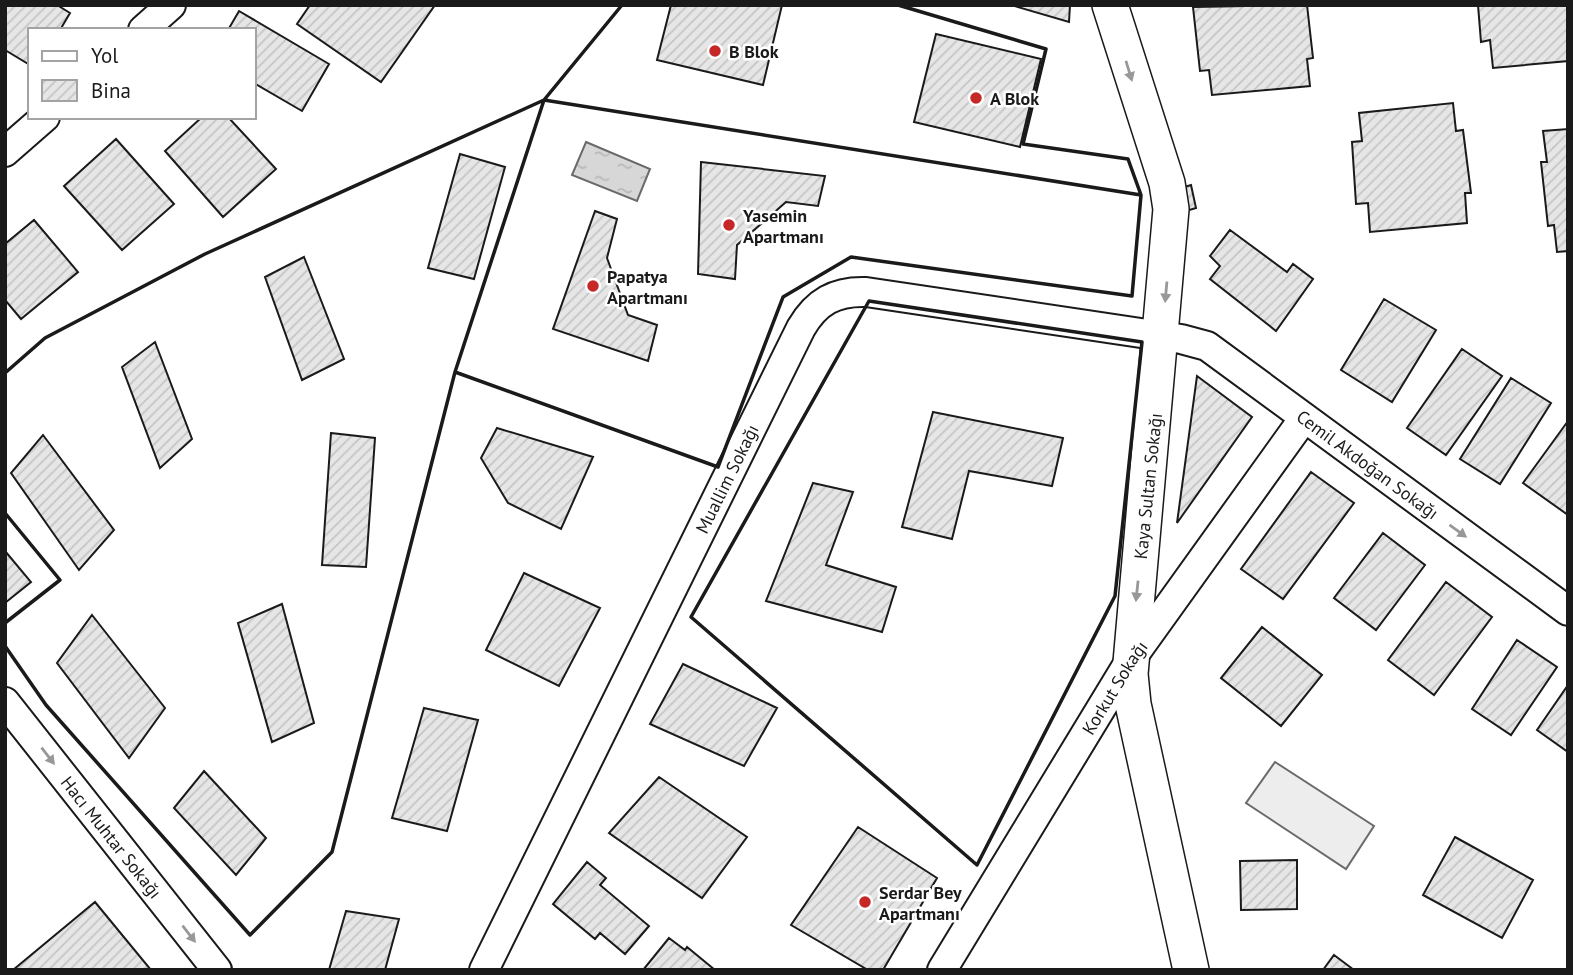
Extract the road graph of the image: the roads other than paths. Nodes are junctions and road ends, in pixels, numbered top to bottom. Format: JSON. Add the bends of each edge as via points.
{"nodes":[{"id":1,"x":171,"y":5,"type":"edge"},
{"id":2,"x":1110,"y":5,"type":"edge"},
{"id":3,"x":145,"y":28,"type":"edge"},
{"id":4,"x":43,"y":119,"type":"edge"},
{"id":5,"x":5,"y":152,"type":"edge"},
{"id":6,"x":1162,"y":336,"type":"junction"},
{"id":7,"x":1304,"y":418,"type":"junction"},
{"id":8,"x":1568,"y":611,"type":"edge"},
{"id":9,"x":1131,"y":659,"type":"junction"},
{"id":10,"x":5,"y":702,"type":"edge"},
{"id":11,"x":217,"y":970,"type":"edge"},
{"id":12,"x":484,"y":970,"type":"edge"},
{"id":13,"x":942,"y":970,"type":"edge"},
{"id":14,"x":1191,"y":970,"type":"edge"}],
"edges":[{"from":1,"to":3,"type":"street"},
{"from":2,"to":6,"type":"street","name":"Kaya Sultan Sokağı","one_way":true,"via":[[1169,192]]},
{"from":4,"to":5,"type":"street"},
{"from":6,"to":7,"type":"street","name":"Cemil Akdoğan Sokağı","via":[[1208,346]]},
{"from":6,"to":9,"type":"street","name":"Kaya Sultan Sokağı","one_way":true},
{"from":6,"to":12,"type":"street","name":"Muallim Sokağı","via":[[866,292],[837,294],[820,303],[801,328]]},
{"from":7,"to":8,"type":"street","name":"Cemil Akdoğan Sokağı","one_way":true},
{"from":7,"to":9,"type":"street","name":"Korkut Sokağı"},
{"from":9,"to":13,"type":"street","name":"Korkut Sokağı"},
{"from":9,"to":14,"type":"street","name":"Kaya Sultan Sokağı","via":[[1133,704]]},
{"from":10,"to":11,"type":"street","name":"Hacı Muhtar Sokağı","one_way":true}]}
